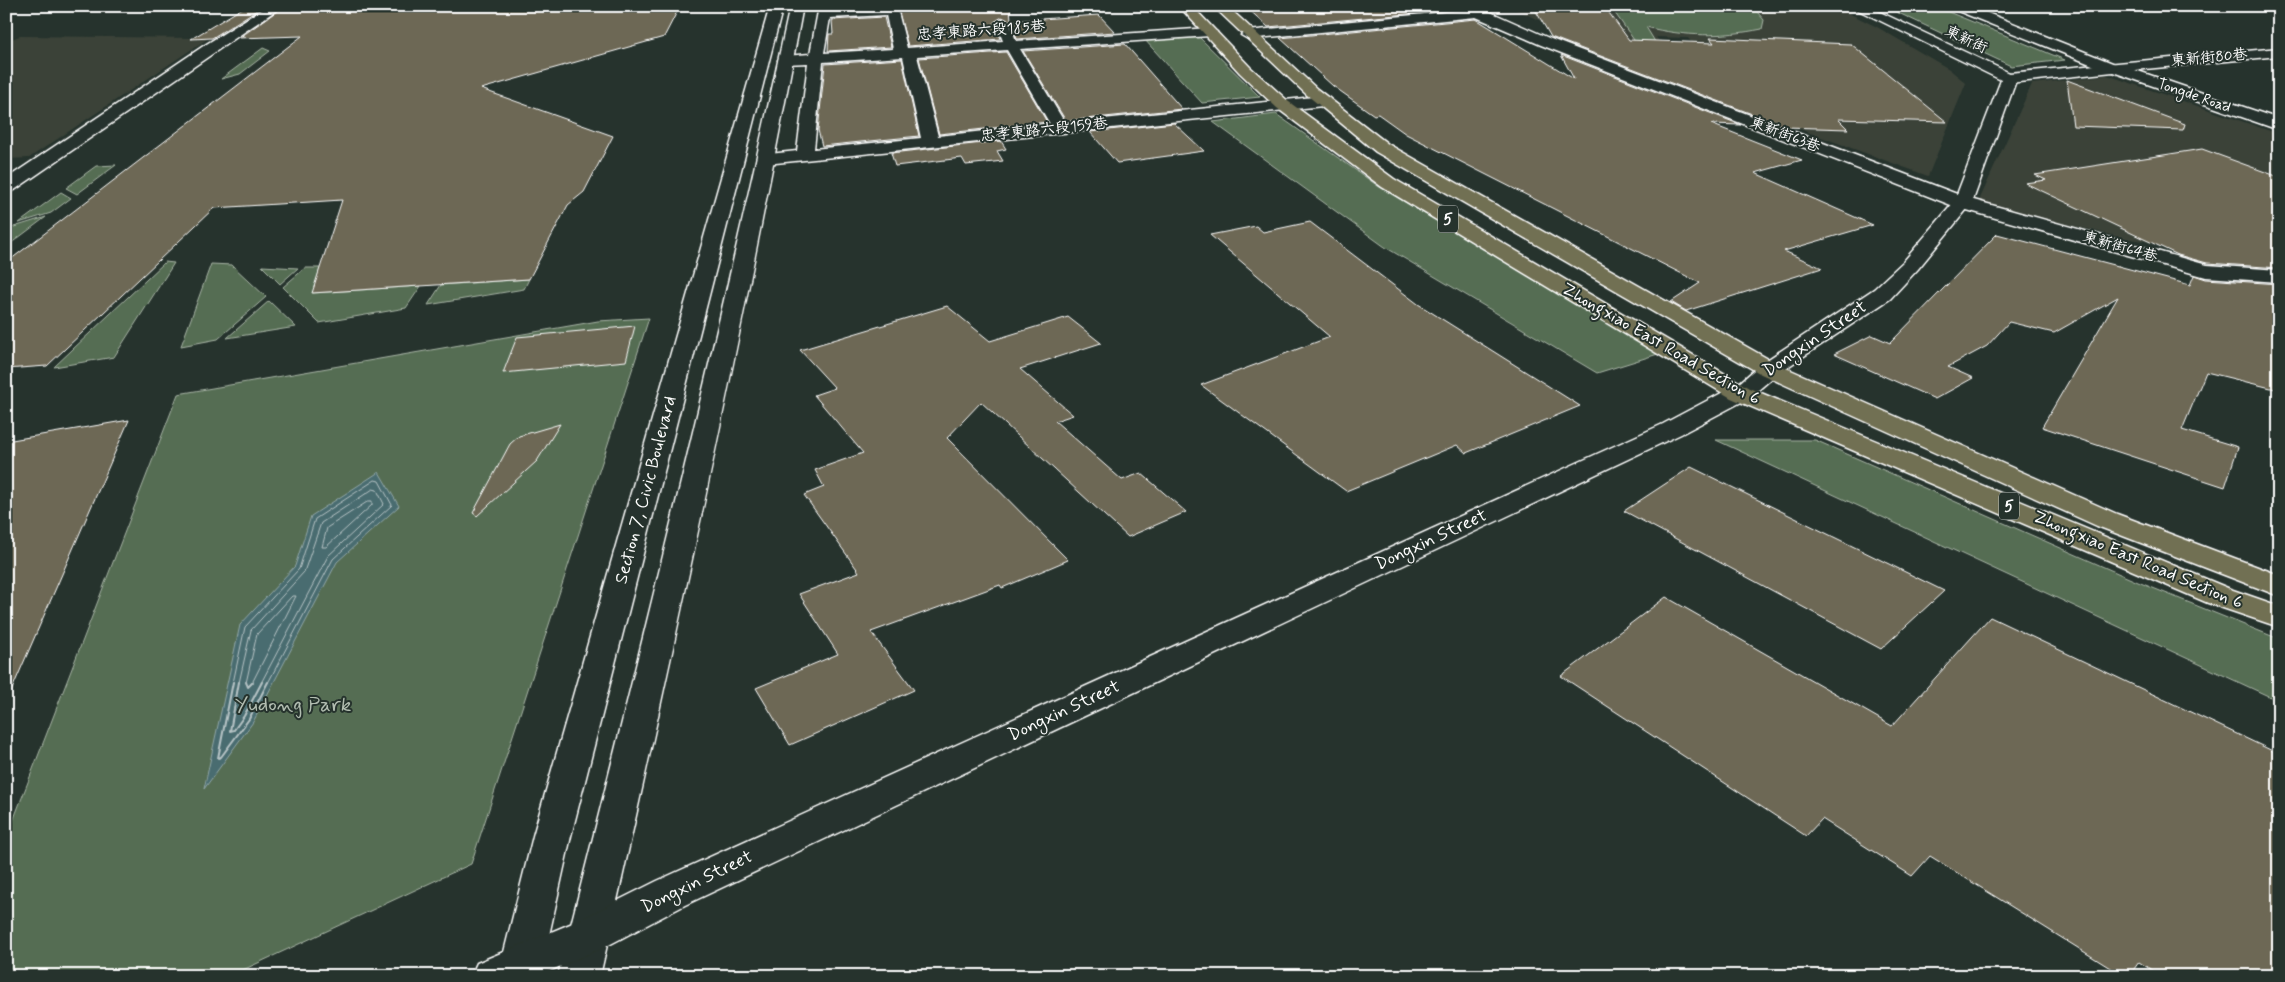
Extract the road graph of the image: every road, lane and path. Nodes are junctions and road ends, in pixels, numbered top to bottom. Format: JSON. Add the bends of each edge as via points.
{"nodes":[{"id":1,"x":276,"y":6,"type":"edge"},
{"id":2,"x":777,"y":6,"type":"edge"},
{"id":3,"x":797,"y":6,"type":"edge"},
{"id":4,"x":1185,"y":6,"type":"edge"},
{"id":5,"x":1219,"y":6,"type":"edge"},
{"id":6,"x":1856,"y":6,"type":"edge"},
{"id":7,"x":1958,"y":6,"type":"edge"},
{"id":8,"x":1473,"y":9,"type":"edge"},
{"id":9,"x":825,"y":10,"type":"edge"},
{"id":10,"x":1003,"y":23,"type":"dead end"},
{"id":11,"x":1210,"y":32,"type":"junction"},
{"id":12,"x":1248,"y":35,"type":"junction"},
{"id":13,"x":1011,"y":45,"type":"junction"},
{"id":14,"x":905,"y":52,"type":"junction"},
{"id":15,"x":2279,"y":52,"type":"edge"},
{"id":16,"x":816,"y":58,"type":"junction"},
{"id":17,"x":785,"y":60,"type":"junction"},
{"id":18,"x":2110,"y":67,"type":"junction"},
{"id":19,"x":2009,"y":78,"type":"junction"},
{"id":20,"x":1323,"y":101,"type":"junction"},
{"id":21,"x":1283,"y":105,"type":"junction"},
{"id":22,"x":2279,"y":125,"type":"edge"},
{"id":23,"x":1060,"y":128,"type":"junction"},
{"id":24,"x":931,"y":142,"type":"junction"},
{"id":25,"x":805,"y":155,"type":"junction"},
{"id":26,"x":766,"y":159,"type":"junction"},
{"id":27,"x":6,"y":186,"type":"edge"},
{"id":28,"x":1963,"y":203,"type":"junction"},
{"id":29,"x":2279,"y":276,"type":"edge"},
{"id":30,"x":1769,"y":369,"type":"junction"},
{"id":31,"x":1740,"y":392,"type":"junction"},
{"id":32,"x":2279,"y":586,"type":"edge"},
{"id":33,"x":2279,"y":617,"type":"edge"},
{"id":34,"x":589,"y":935,"type":"junction"},
{"id":35,"x":511,"y":972,"type":"edge"},
{"id":36,"x":579,"y":976,"type":"edge"}],
"edges":[{"from":1,"to":27,"type":"street"},
{"from":2,"to":35,"type":"street","name":"Section 7, Civic Boulevard","via":[[554,826]]},
{"from":3,"to":17,"type":"street"},
{"from":4,"to":11,"type":"main road","name":"Zhongxiao East Road Section 6","number":"5"},
{"from":5,"to":12,"type":"main road","name":"Zhongxiao East Road Section 6","number":"5"},
{"from":6,"to":19,"type":"street","name":"東新街"},
{"from":7,"to":18,"type":"street"},
{"from":8,"to":12,"type":"street"},
{"from":8,"to":28,"type":"street","name":"東新街63巷"},
{"from":9,"to":14,"type":"street","via":[[892,11]]},
{"from":9,"to":16,"type":"street"},
{"from":10,"to":13,"type":"street"},
{"from":11,"to":13,"type":"street","name":"忠孝東路六段185巷"},
{"from":11,"to":21,"type":"main road","name":"Zhongxiao East Road Section 6","number":"5"},
{"from":12,"to":20,"type":"main road","name":"Zhongxiao East Road Section 6","number":"5"},
{"from":13,"to":14,"type":"street","name":"忠孝東路六段185巷"},
{"from":13,"to":23,"type":"street"},
{"from":14,"to":16,"type":"street","name":"忠孝東路六段185巷"},
{"from":14,"to":24,"type":"street"},
{"from":15,"to":18,"type":"street","name":"東新街80巷"},
{"from":16,"to":17,"type":"street","name":"忠孝東路六段185巷"},
{"from":16,"to":25,"type":"street"},
{"from":17,"to":26,"type":"street"},
{"from":18,"to":19,"type":"street"},
{"from":18,"to":22,"type":"street","name":"Tongde Road"},
{"from":19,"to":28,"type":"street","name":"Dongxin Street"},
{"from":20,"to":21,"type":"street","name":"忠孝東路六段159巷"},
{"from":20,"to":30,"type":"main road","name":"Zhongxiao East Road Section 6","number":"5","via":[[1382,148]]},
{"from":21,"to":23,"type":"street","name":"忠孝東路六段159巷"},
{"from":21,"to":31,"type":"main road","name":"Zhongxiao East Road Section 6","number":"5","via":[[1388,183]]},
{"from":23,"to":24,"type":"street","name":"忠孝東路六段159巷"},
{"from":24,"to":25,"type":"street","name":"忠孝東路六段159巷"},
{"from":25,"to":26,"type":"street","name":"忠孝東路六段159巷"},
{"from":26,"to":34,"type":"street"},
{"from":28,"to":29,"type":"street","name":"東新街64巷","via":[[2206,272]]},
{"from":28,"to":30,"type":"street","name":"Dongxin Street","via":[[1882,294]]},
{"from":30,"to":31,"type":"street","name":"Dongxin Street"},
{"from":30,"to":32,"type":"main road","name":"Zhongxiao East Road Section 6","number":"5","via":[[2107,520]]},
{"from":31,"to":33,"type":"main road","name":"Zhongxiao East Road Section 6","number":"5","via":[[2219,596]]},
{"from":31,"to":34,"type":"street","name":"Dongxin Street","via":[[1672,429],[680,889]]},
{"from":34,"to":35,"type":"street","name":"Dongxin Street"},
{"from":34,"to":36,"type":"street"}]}
